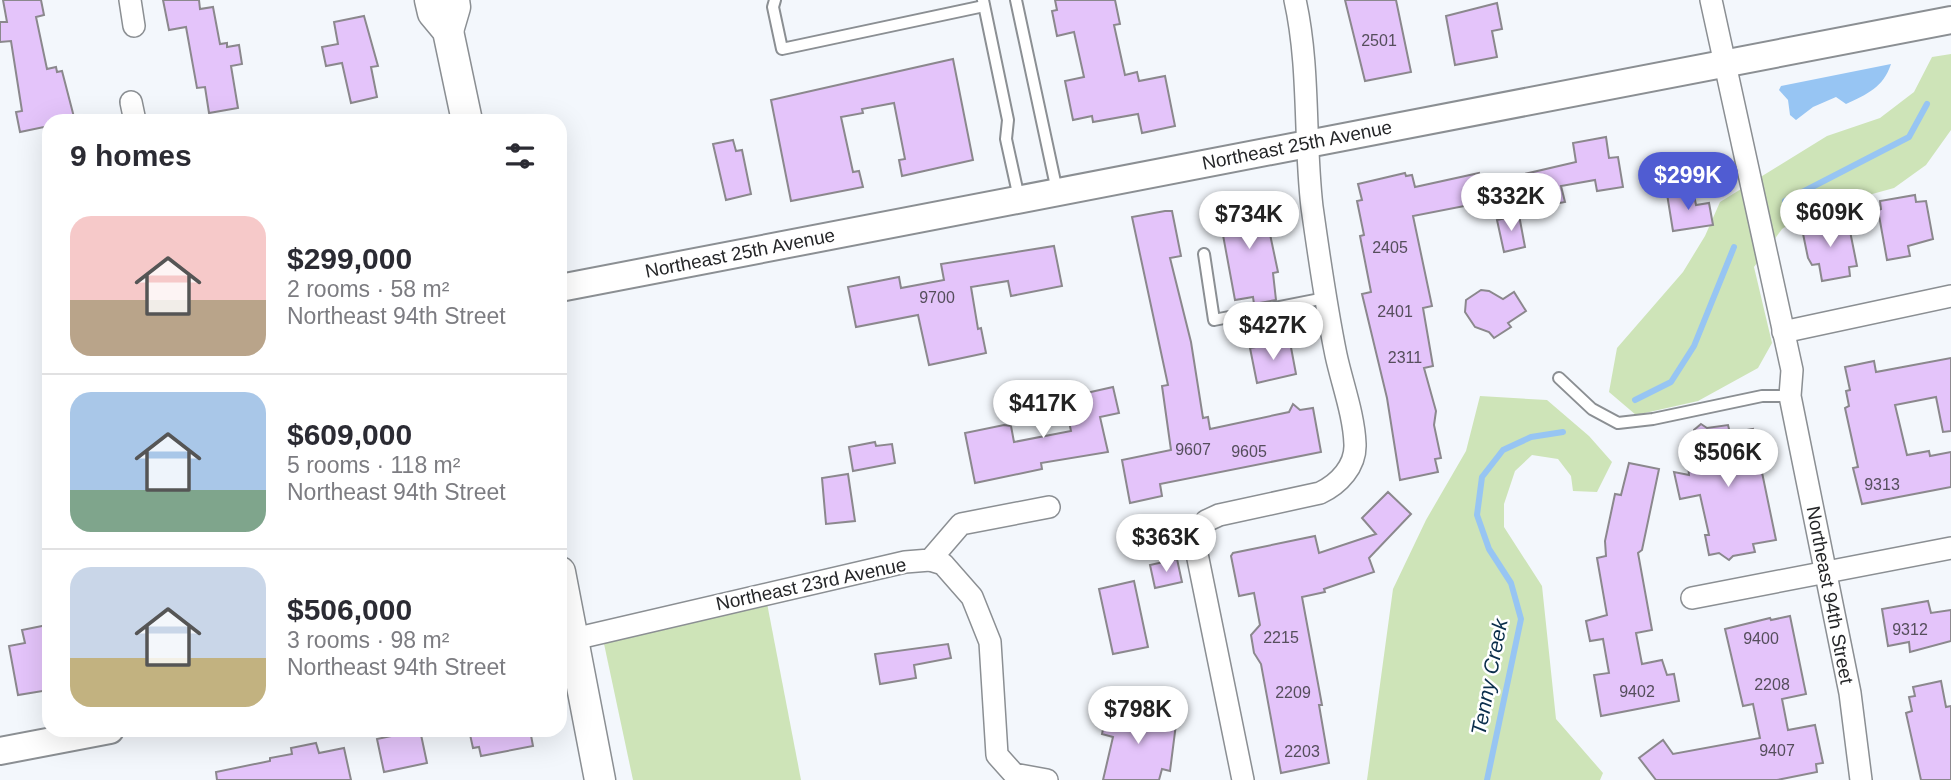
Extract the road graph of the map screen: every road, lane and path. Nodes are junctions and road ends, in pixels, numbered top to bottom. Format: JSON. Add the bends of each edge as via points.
{"nodes":[{"id":1,"x":130,"y":0,"type":"edge"},
{"id":2,"x":430,"y":0,"type":"edge"},
{"id":3,"x":454,"y":0,"type":"edge"},
{"id":4,"x":775,"y":0,"type":"edge"},
{"id":5,"x":1016,"y":0,"type":"edge"},
{"id":6,"x":1295,"y":0,"type":"edge"},
{"id":7,"x":1711,"y":0,"type":"edge"},
{"id":8,"x":984,"y":3,"type":"edge"},
{"id":9,"x":1951,"y":20,"type":"edge"},
{"id":10,"x":134,"y":26,"type":"dead end"},
{"id":11,"x":448,"y":31,"type":"junction"},
{"id":12,"x":1727,"y":63,"type":"junction"},
{"id":13,"x":466,"y":114,"type":"edge"},
{"id":14,"x":1305,"y":144,"type":"junction"},
{"id":15,"x":1057,"y":191,"type":"junction"},
{"id":16,"x":1019,"y":198,"type":"junction"},
{"id":17,"x":1204,"y":254,"type":"dead end"},
{"id":18,"x":567,"y":287,"type":"edge"},
{"id":19,"x":1951,"y":296,"type":"edge"},
{"id":20,"x":1325,"y":298,"type":"junction"},
{"id":21,"x":1783,"y":332,"type":"junction"},
{"id":22,"x":1559,"y":378,"type":"dead end"},
{"id":23,"x":1790,"y":396,"type":"junction"},
{"id":24,"x":1049,"y":508,"type":"dead end"},
{"id":25,"x":1951,"y":548,"type":"edge"},
{"id":26,"x":930,"y":560,"type":"junction"},
{"id":27,"x":1826,"y":573,"type":"junction"},
{"id":28,"x":1692,"y":598,"type":"dead end"},
{"id":29,"x":567,"y":641,"type":"edge"},
{"id":30,"x":73,"y":737,"type":"edge"},
{"id":31,"x":0,"y":751,"type":"edge"},
{"id":32,"x":600,"y":780,"type":"edge"},
{"id":33,"x":1046,"y":780,"type":"edge"},
{"id":34,"x":1243,"y":780,"type":"edge"},
{"id":35,"x":1861,"y":780,"type":"edge"}],
"edges":[{"from":1,"to":10,"type":"street"},
{"from":2,"to":11,"type":"main road","via":[[433,13]]},
{"from":3,"to":11,"type":"main road"},
{"from":4,"to":8,"type":"lane","via":[[782,49]]},
{"from":5,"to":15,"type":"lane"},
{"from":6,"to":14,"type":"street","via":[[1301,25]]},
{"from":7,"to":12,"type":"street","name":"Northeast 94th Street"},
{"from":8,"to":16,"type":"lane"},
{"from":9,"to":12,"type":"street","name":"Northeast 25th Avenue"},
{"from":11,"to":13,"type":"main road"},
{"from":12,"to":14,"type":"street","name":"Northeast 25th Avenue"},
{"from":12,"to":21,"type":"street","name":"Northeast 94th Street"},
{"from":14,"to":15,"type":"street","name":"Northeast 25th Avenue"},
{"from":14,"to":20,"type":"street"},
{"from":15,"to":16,"type":"street","name":"Northeast 25th Avenue"},
{"from":16,"to":18,"type":"street","name":"Northeast 25th Avenue"},
{"from":17,"to":20,"type":"lane","via":[[1214,320]]},
{"from":19,"to":21,"type":"street"},
{"from":20,"to":34,"type":"street","via":[[1355,445],[1349,468],[1334,487],[1320,493],[1206,521],[1195,544]]},
{"from":21,"to":23,"type":"street","name":"Northeast 94th Street","via":[[1792,370]]},
{"from":22,"to":23,"type":"lane","via":[[1592,409],[1618,423],[1762,396]]},
{"from":23,"to":27,"type":"street","name":"Northeast 94th Street"},
{"from":24,"to":26,"type":"street","name":"Northeast 23rd Avenue","via":[[961,524]]},
{"from":25,"to":27,"type":"street"},
{"from":26,"to":29,"type":"street","name":"Northeast 23rd Avenue"},
{"from":26,"to":33,"type":"street","via":[[943,564],[972,597],[990,642],[996,755],[1014,774]]},
{"from":27,"to":28,"type":"street"},
{"from":27,"to":35,"type":"street","name":"Northeast 94th Street","via":[[1850,693]]},
{"from":29,"to":32,"type":"main road"},
{"from":30,"to":31,"type":"street"}]}
